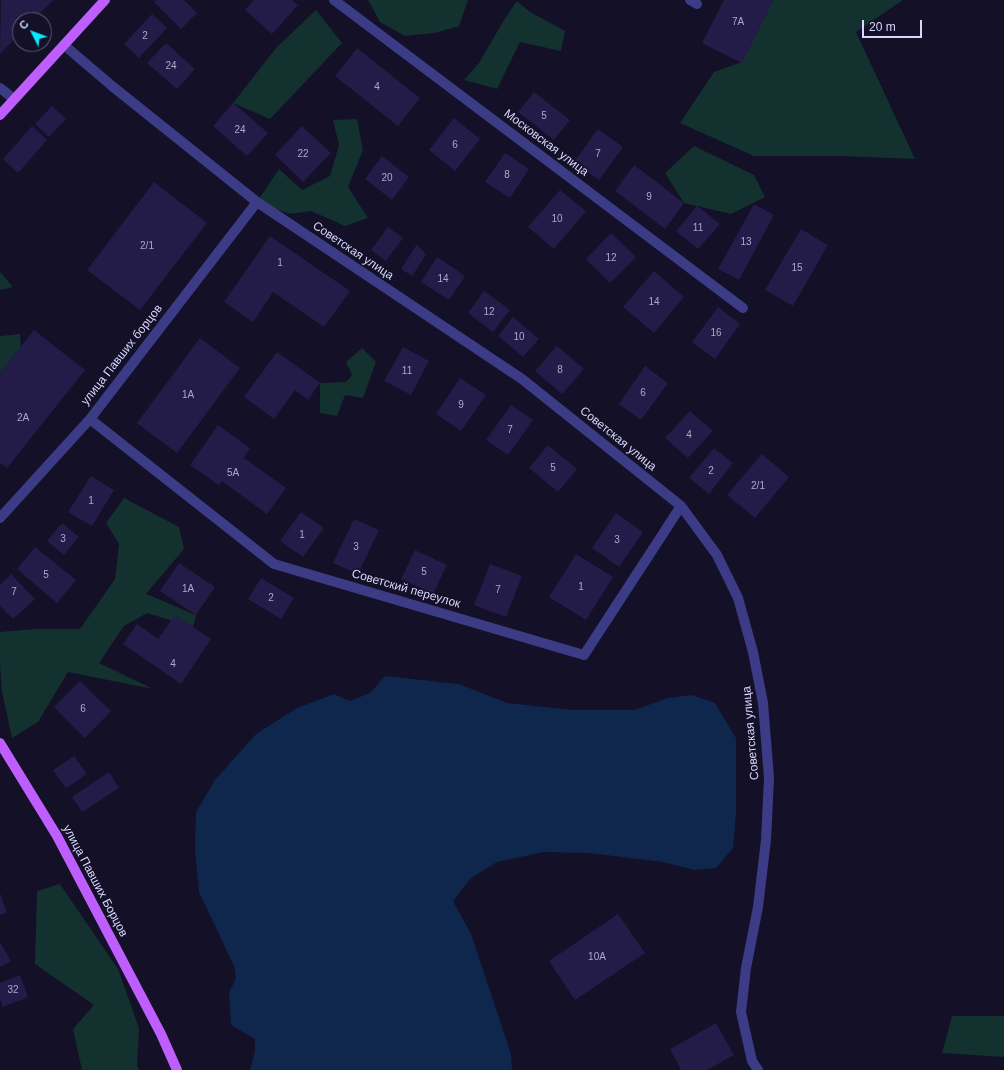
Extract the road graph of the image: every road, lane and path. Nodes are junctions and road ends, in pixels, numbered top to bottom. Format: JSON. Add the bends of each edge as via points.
{"nodes":[{"id":1,"x":105,"y":0,"type":"edge"},
{"id":2,"x":334,"y":0,"type":"edge"},
{"id":3,"x":64,"y":46,"type":"junction"},
{"id":4,"x":0,"y":88,"type":"edge"},
{"id":5,"x":14,"y":99,"type":"junction"},
{"id":6,"x":0,"y":115,"type":"edge"},
{"id":7,"x":257,"y":202,"type":"junction"},
{"id":8,"x":743,"y":308,"type":"dead end"},
{"id":9,"x":90,"y":418,"type":"junction"},
{"id":10,"x":681,"y":506,"type":"junction"},
{"id":11,"x":0,"y":518,"type":"edge"},
{"id":12,"x":0,"y":742,"type":"edge"},
{"id":13,"x":178,"y":1070,"type":"edge"},
{"id":14,"x":758,"y":1070,"type":"edge"}],
"edges":[{"from":1,"to":3,"type":"main road"},
{"from":2,"to":8,"type":"street","name":"Московская улица"},
{"from":3,"to":5,"type":"main road"},
{"from":3,"to":7,"type":"street","name":"Советская улица"},
{"from":4,"to":5,"type":"street"},
{"from":5,"to":6,"type":"main road"},
{"from":7,"to":9,"type":"street","name":"улица Павших борцов"},
{"from":7,"to":10,"type":"street","name":"Советская улица","via":[[522,379]]},
{"from":9,"to":10,"type":"street","name":"Советский переулок","via":[[274,564],[584,655]]},
{"from":9,"to":11,"type":"street","name":"улица Павших борцов"},
{"from":10,"to":14,"type":"street","name":"Советская улица","via":[[717,555],[738,598],[753,652],[763,703],[769,778],[766,840],[741,1012],[752,1061]]},
{"from":12,"to":13,"type":"main road","name":"улица Павших Борцов","via":[[57,836]]}]}
